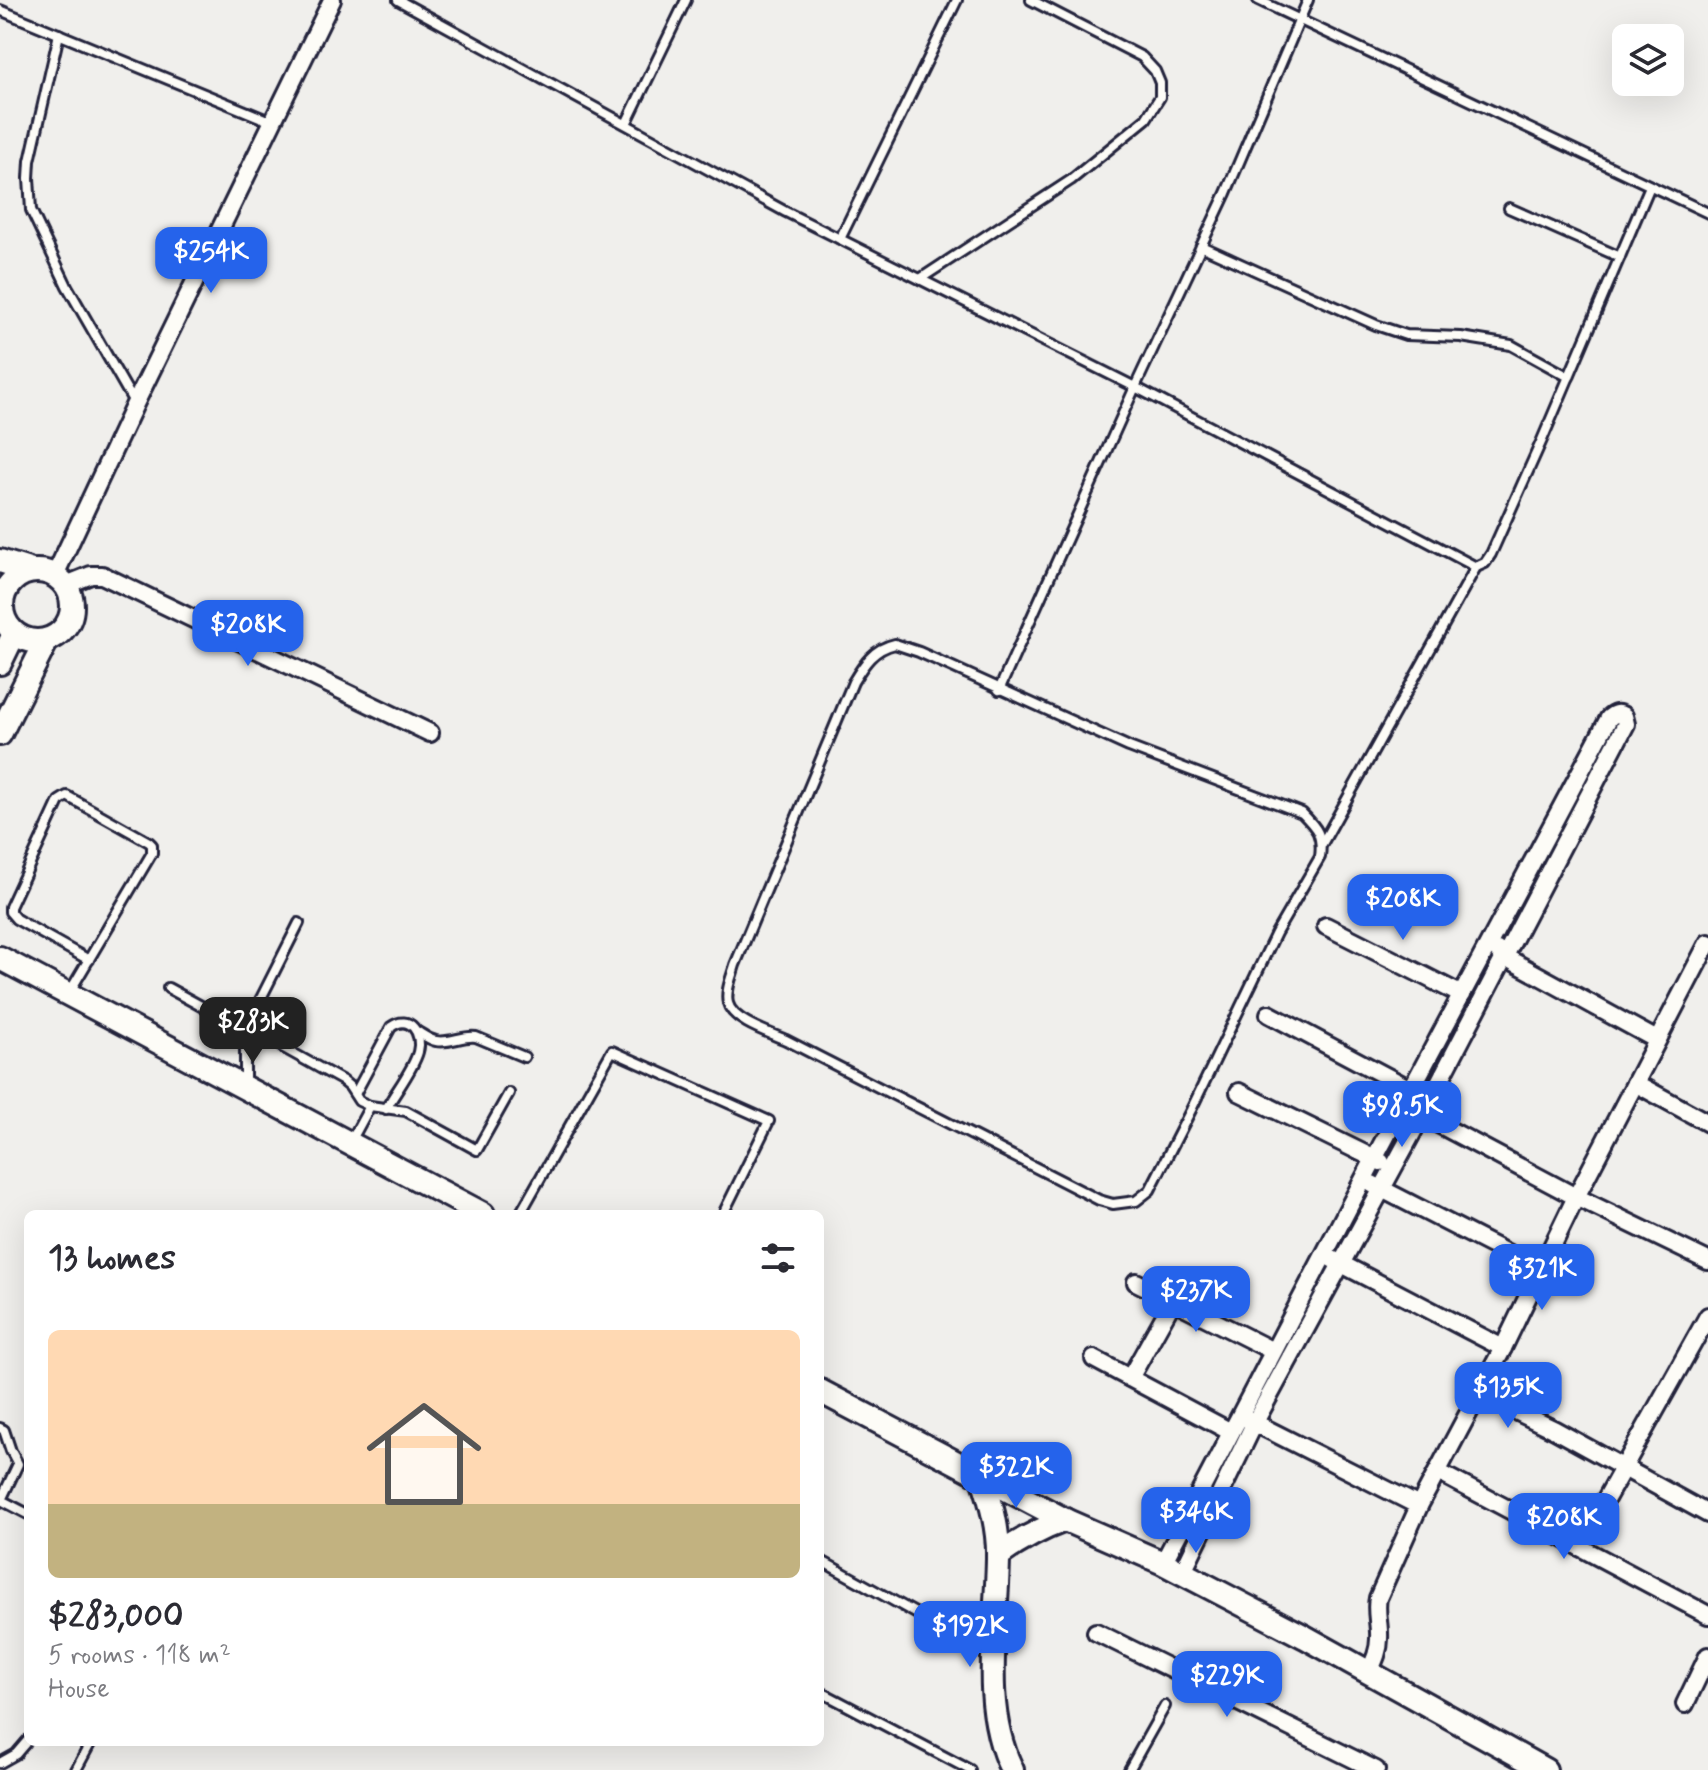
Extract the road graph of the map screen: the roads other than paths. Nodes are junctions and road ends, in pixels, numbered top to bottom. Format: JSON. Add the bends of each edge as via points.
{"nodes":[{"id":1,"x":332,"y":0,"type":"edge"},
{"id":2,"x":398,"y":0,"type":"edge"},
{"id":3,"x":686,"y":0,"type":"edge"},
{"id":4,"x":957,"y":0,"type":"edge"},
{"id":5,"x":1031,"y":0,"type":"edge"},
{"id":6,"x":1258,"y":0,"type":"edge"},
{"id":7,"x":1308,"y":0,"type":"edge"},
{"id":8,"x":0,"y":10,"type":"edge"},
{"id":9,"x":1300,"y":19,"type":"junction"},
{"id":10,"x":59,"y":34,"type":"junction"},
{"id":11,"x":273,"y":123,"type":"junction"},
{"id":12,"x":626,"y":124,"type":"junction"},
{"id":13,"x":1650,"y":186,"type":"junction"},
{"id":14,"x":1509,"y":208,"type":"dead end"},
{"id":15,"x":1708,"y":213,"type":"edge"},
{"id":16,"x":840,"y":239,"type":"junction"},
{"id":17,"x":1201,"y":246,"type":"junction"},
{"id":18,"x":1620,"y":257,"type":"junction"},
{"id":19,"x":920,"y":279,"type":"junction"},
{"id":20,"x":1569,"y":377,"type":"junction"},
{"id":21,"x":1135,"y":387,"type":"junction"},
{"id":22,"x":135,"y":404,"type":"junction"},
{"id":23,"x":0,"y":561,"type":"edge"},
{"id":24,"x":1476,"y":567,"type":"junction"},
{"id":25,"x":32,"y":571,"type":"junction"},
{"id":26,"x":60,"y":580,"type":"junction"},
{"id":27,"x":1,"y":602,"type":"edge"},
{"id":28,"x":14,"y":634,"type":"junction"},
{"id":29,"x":47,"y":640,"type":"junction"},
{"id":30,"x":0,"y":663,"type":"edge"},
{"id":31,"x":999,"y":690,"type":"junction"},
{"id":32,"x":430,"y":733,"type":"dead end"},
{"id":33,"x":0,"y":734,"type":"edge"},
{"id":34,"x":1322,"y":844,"type":"junction"},
{"id":35,"x":299,"y":923,"type":"dead end"},
{"id":36,"x":1326,"y":926,"type":"dead end"},
{"id":37,"x":1708,"y":943,"type":"edge"},
{"id":38,"x":1489,"y":944,"type":"junction"},
{"id":39,"x":1503,"y":956,"type":"junction"},
{"id":40,"x":0,"y":958,"type":"edge"},
{"id":41,"x":89,"y":960,"type":"junction"},
{"id":42,"x":168,"y":988,"type":"dead end"},
{"id":43,"x":68,"y":994,"type":"junction"},
{"id":44,"x":1462,"y":995,"type":"junction"},
{"id":45,"x":1269,"y":1014,"type":"dead end"},
{"id":46,"x":245,"y":1030,"type":"junction"},
{"id":47,"x":417,"y":1032,"type":"junction"},
{"id":48,"x":1657,"y":1040,"type":"junction"},
{"id":49,"x":282,"y":1047,"type":"dead end"},
{"id":50,"x":524,"y":1057,"type":"dead end"},
{"id":51,"x":1635,"y":1083,"type":"junction"},
{"id":52,"x":245,"y":1087,"type":"junction"},
{"id":53,"x":1412,"y":1090,"type":"junction"},
{"id":54,"x":1239,"y":1092,"type":"dead end"},
{"id":55,"x":509,"y":1093,"type":"dead end"},
{"id":56,"x":355,"y":1094,"type":"junction"},
{"id":57,"x":370,"y":1106,"type":"junction"},
{"id":58,"x":1403,"y":1106,"type":"junction"},
{"id":59,"x":386,"y":1109,"type":"junction"},
{"id":60,"x":1422,"y":1115,"type":"junction"},
{"id":61,"x":1708,"y":1123,"type":"edge"},
{"id":62,"x":350,"y":1143,"type":"junction"},
{"id":63,"x":1374,"y":1159,"type":"junction"},
{"id":64,"x":1393,"y":1168,"type":"junction"},
{"id":65,"x":1363,"y":1180,"type":"junction"},
{"id":66,"x":1381,"y":1189,"type":"junction"},
{"id":67,"x":1576,"y":1197,"type":"junction"},
{"id":68,"x":476,"y":1210,"type":"edge"},
{"id":69,"x":522,"y":1210,"type":"edge"},
{"id":70,"x":725,"y":1210,"type":"edge"},
{"id":71,"x":1324,"y":1254,"type":"junction"},
{"id":72,"x":1708,"y":1261,"type":"edge"},
{"id":73,"x":1340,"y":1263,"type":"junction"},
{"id":74,"x":1540,"y":1270,"type":"junction"},
{"id":75,"x":1136,"y":1282,"type":"dead end"},
{"id":76,"x":1173,"y":1301,"type":"junction"},
{"id":77,"x":1708,"y":1316,"type":"edge"},
{"id":78,"x":1503,"y":1348,"type":"junction"},
{"id":79,"x":1273,"y":1351,"type":"junction"},
{"id":80,"x":1094,"y":1359,"type":"dead end"},
{"id":81,"x":1130,"y":1378,"type":"junction"},
{"id":82,"x":824,"y":1393,"type":"edge"},
{"id":83,"x":1479,"y":1393,"type":"junction"},
{"id":84,"x":1248,"y":1419,"type":"junction"},
{"id":85,"x":0,"y":1428,"type":"edge"},
{"id":86,"x":1231,"y":1432,"type":"junction"},
{"id":87,"x":1624,"y":1468,"type":"junction"},
{"id":88,"x":1438,"y":1472,"type":"junction"},
{"id":89,"x":982,"y":1475,"type":"junction"},
{"id":90,"x":1419,"y":1506,"type":"junction"},
{"id":91,"x":24,"y":1512,"type":"edge"},
{"id":92,"x":1708,"y":1514,"type":"edge"},
{"id":93,"x":1065,"y":1520,"type":"junction"},
{"id":94,"x":1579,"y":1547,"type":"junction"},
{"id":95,"x":998,"y":1556,"type":"junction"},
{"id":96,"x":824,"y":1562,"type":"edge"},
{"id":97,"x":1172,"y":1568,"type":"junction"},
{"id":98,"x":1708,"y":1615,"type":"edge"},
{"id":99,"x":1096,"y":1632,"type":"dead end"},
{"id":100,"x":1708,"y":1656,"type":"edge"},
{"id":101,"x":993,"y":1657,"type":"junction"},
{"id":102,"x":1369,"y":1672,"type":"junction"},
{"id":103,"x":824,"y":1694,"type":"edge"},
{"id":104,"x":1685,"y":1704,"type":"dead end"},
{"id":105,"x":1165,"y":1706,"type":"dead end"},
{"id":106,"x":24,"y":1745,"type":"edge"},
{"id":107,"x":86,"y":1746,"type":"edge"},
{"id":108,"x":0,"y":1763,"type":"edge"},
{"id":109,"x":76,"y":1770,"type":"edge"},
{"id":110,"x":970,"y":1770,"type":"edge"},
{"id":111,"x":1012,"y":1770,"type":"edge"},
{"id":112,"x":1129,"y":1770,"type":"edge"},
{"id":113,"x":1376,"y":1770,"type":"edge"},
{"id":114,"x":1545,"y":1770,"type":"edge"}],
"edges":[{"from":1,"to":11,"type":"street"},
{"from":2,"to":12,"type":"lane"},
{"from":3,"to":12,"type":"lane"},
{"from":4,"to":16,"type":"lane"},
{"from":5,"to":19,"type":"lane","via":[[1142,57],[1155,71],[1160,97],[1146,119],[1071,180]]},
{"from":6,"to":9,"type":"lane"},
{"from":7,"to":9,"type":"lane"},
{"from":8,"to":10,"type":"lane"},
{"from":9,"to":13,"type":"lane"},
{"from":9,"to":17,"type":"lane"},
{"from":10,"to":11,"type":"lane"},
{"from":10,"to":22,"type":"lane","via":[[30,161],[31,210],[67,286]]},
{"from":11,"to":22,"type":"street"},
{"from":12,"to":16,"type":"lane"},
{"from":13,"to":15,"type":"lane"},
{"from":13,"to":18,"type":"lane"},
{"from":14,"to":18,"type":"lane"},
{"from":16,"to":19,"type":"lane"},
{"from":17,"to":20,"type":"lane","via":[[1376,325],[1406,335],[1511,345]]},
{"from":17,"to":21,"type":"lane"},
{"from":18,"to":20,"type":"lane"},
{"from":19,"to":21,"type":"lane"},
{"from":20,"to":24,"type":"lane","via":[[1491,554]]},
{"from":21,"to":24,"type":"lane"},
{"from":21,"to":31,"type":"lane"},
{"from":22,"to":26,"type":"street"},
{"from":23,"to":25,"type":"street"},
{"from":24,"to":34,"type":"lane"},
{"from":25,"to":26,"type":"street"},
{"from":25,"to":27,"type":"street","via":[[11,581]]},
{"from":26,"to":29,"type":"street","via":[[71,595],[71,616],[58,635]]},
{"from":26,"to":32,"type":"street","via":[[102,575]]},
{"from":27,"to":28,"type":"street","via":[[6,625]]},
{"from":28,"to":29,"type":"street"},
{"from":28,"to":30,"type":"street"},
{"from":29,"to":33,"type":"street"},
{"from":31,"to":34,"type":"lane","via":[[1302,813],[1316,827]]},
{"from":31,"to":34,"type":"lane","via":[[901,645],[886,646],[867,659],[735,965],[727,993],[731,1011],[1099,1200],[1136,1201],[1150,1190]]},
{"from":35,"to":46,"type":"lane"},
{"from":36,"to":44,"type":"street"},
{"from":37,"to":48,"type":"street"},
{"from":38,"to":39,"type":"street"},
{"from":38,"to":39,"type":"street","via":[[1609,718],[1624,716],[1626,724]]},
{"from":38,"to":44,"type":"street"},
{"from":39,"to":48,"type":"street"},
{"from":39,"to":60,"type":"street"},
{"from":40,"to":43,"type":"street"},
{"from":41,"to":41,"type":"lane","via":[[152,845],[67,796],[59,801],[10,912]]},
{"from":41,"to":43,"type":"lane"},
{"from":42,"to":46,"type":"lane"},
{"from":43,"to":52,"type":"street"},
{"from":44,"to":53,"type":"street"},
{"from":45,"to":53,"type":"street"},
{"from":46,"to":52,"type":"lane"},
{"from":47,"to":50,"type":"lane","via":[[436,1041],[471,1036]]},
{"from":47,"to":56,"type":"lane","via":[[404,1022],[391,1027]]},
{"from":47,"to":59,"type":"lane","via":[[415,1059]]},
{"from":48,"to":51,"type":"street"},
{"from":49,"to":56,"type":"lane","via":[[343,1081]]},
{"from":51,"to":61,"type":"street"},
{"from":51,"to":67,"type":"street"},
{"from":52,"to":62,"type":"street"},
{"from":53,"to":58,"type":"street"},
{"from":54,"to":63,"type":"street"},
{"from":55,"to":59,"type":"lane","via":[[477,1150],[406,1111]]},
{"from":56,"to":57,"type":"lane"},
{"from":57,"to":59,"type":"lane"},
{"from":57,"to":62,"type":"lane"},
{"from":58,"to":60,"type":"street"},
{"from":58,"to":63,"type":"street"},
{"from":60,"to":64,"type":"street"},
{"from":60,"to":67,"type":"street"},
{"from":62,"to":68,"type":"street"},
{"from":63,"to":64,"type":"street"},
{"from":63,"to":65,"type":"street"},
{"from":64,"to":66,"type":"street"},
{"from":65,"to":66,"type":"street"},
{"from":65,"to":71,"type":"street"},
{"from":66,"to":73,"type":"street"},
{"from":66,"to":74,"type":"street"},
{"from":67,"to":72,"type":"street"},
{"from":67,"to":74,"type":"street"},
{"from":69,"to":70,"type":"lane","via":[[612,1051],[769,1121]]},
{"from":71,"to":73,"type":"street"},
{"from":71,"to":79,"type":"street"},
{"from":73,"to":78,"type":"street"},
{"from":73,"to":84,"type":"street"},
{"from":74,"to":78,"type":"street"},
{"from":75,"to":76,"type":"street"},
{"from":76,"to":79,"type":"street"},
{"from":76,"to":81,"type":"street"},
{"from":77,"to":87,"type":"street"},
{"from":78,"to":83,"type":"street"},
{"from":79,"to":84,"type":"street"},
{"from":80,"to":81,"type":"street"},
{"from":81,"to":86,"type":"street"},
{"from":82,"to":89,"type":"street"},
{"from":83,"to":87,"type":"street"},
{"from":83,"to":88,"type":"street"},
{"from":84,"to":86,"type":"street"},
{"from":84,"to":90,"type":"street"},
{"from":84,"to":97,"type":"street"},
{"from":85,"to":91,"type":"lane","via":[[18,1464],[1,1500]]},
{"from":86,"to":97,"type":"street"},
{"from":87,"to":92,"type":"street"},
{"from":87,"to":94,"type":"street"},
{"from":88,"to":90,"type":"street"},
{"from":88,"to":94,"type":"street"},
{"from":89,"to":93,"type":"street"},
{"from":89,"to":95,"type":"street"},
{"from":90,"to":102,"type":"street","via":[[1378,1598],[1378,1650]]},
{"from":93,"to":95,"type":"street"},
{"from":93,"to":97,"type":"street"},
{"from":94,"to":98,"type":"street"},
{"from":95,"to":101,"type":"street"},
{"from":96,"to":101,"type":"lane"},
{"from":97,"to":102,"type":"street"},
{"from":99,"to":113,"type":"street"},
{"from":100,"to":104,"type":"street"},
{"from":101,"to":111,"type":"street","via":[[995,1715]]},
{"from":102,"to":114,"type":"street"},
{"from":103,"to":110,"type":"lane"},
{"from":105,"to":112,"type":"lane"},
{"from":106,"to":108,"type":"lane"},
{"from":107,"to":109,"type":"lane"}]}
